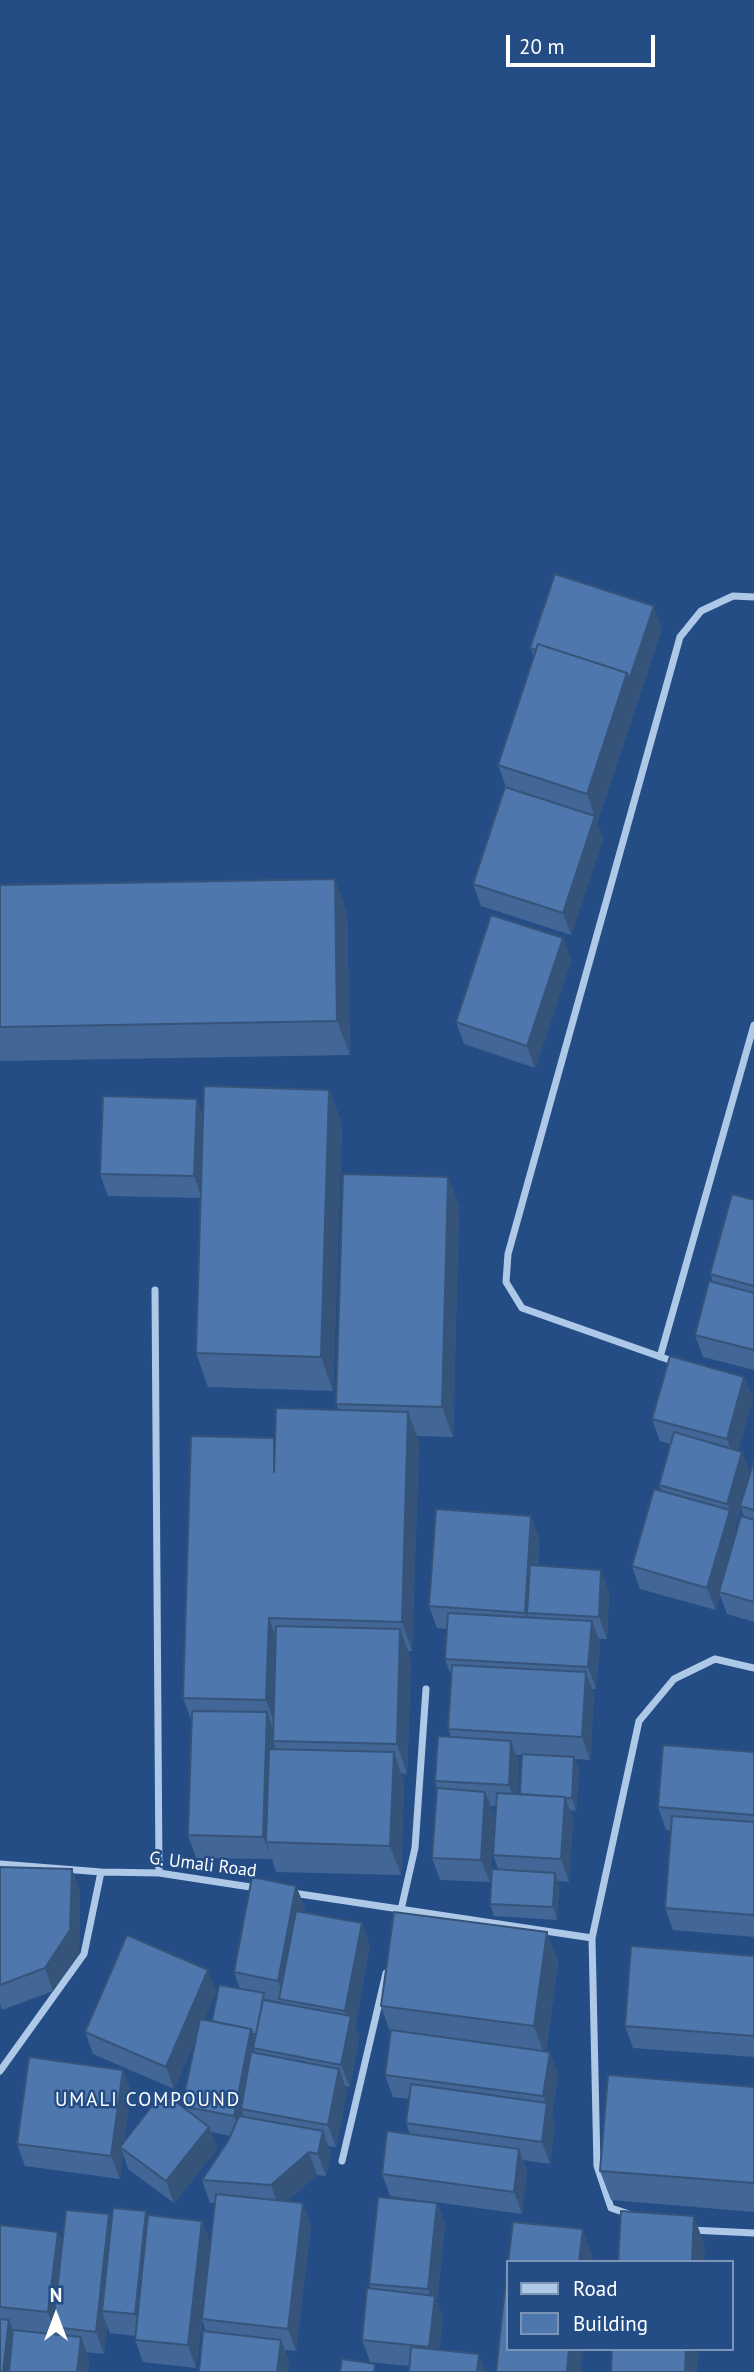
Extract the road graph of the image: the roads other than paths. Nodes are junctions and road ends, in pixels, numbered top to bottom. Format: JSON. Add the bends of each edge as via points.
{"nodes":[{"id":1,"x":754,"y":597,"type":"edge"},
{"id":2,"x":754,"y":1025,"type":"edge"},
{"id":3,"x":155,"y":1290,"type":"dead end"},
{"id":4,"x":660,"y":1357,"type":"junction"},
{"id":5,"x":684,"y":1365,"type":"edge"},
{"id":6,"x":754,"y":1668,"type":"edge"},
{"id":7,"x":426,"y":1689,"type":"dead end"},
{"id":8,"x":0,"y":1864,"type":"edge"},
{"id":9,"x":101,"y":1872,"type":"junction"},
{"id":10,"x":159,"y":1873,"type":"junction"},
{"id":11,"x":267,"y":1889,"type":"edge"},
{"id":12,"x":280,"y":1892,"type":"edge"},
{"id":13,"x":401,"y":1910,"type":"junction"},
{"id":14,"x":398,"y":1923,"type":"edge"},
{"id":15,"x":592,"y":1938,"type":"junction"},
{"id":16,"x":388,"y":1962,"type":"edge"},
{"id":17,"x":0,"y":2071,"type":"edge"},
{"id":18,"x":342,"y":2161,"type":"dead end"},
{"id":19,"x":633,"y":2216,"type":"edge"},
{"id":20,"x":679,"y":2229,"type":"edge"},
{"id":21,"x":754,"y":2233,"type":"edge"}],
"edges":[{"from":1,"to":4,"type":"street","via":[[733,596],[701,611],[680,637],[508,1255],[506,1282],[522,1308]]},
{"from":2,"to":4,"type":"street"},
{"from":3,"to":10,"type":"street"},
{"from":4,"to":5,"type":"street"},
{"from":6,"to":15,"type":"street","via":[[715,1659],[674,1679],[639,1721]]},
{"from":7,"to":13,"type":"street","via":[[415,1848]]},
{"from":8,"to":9,"type":"street","name":"G. Umali Road"},
{"from":9,"to":10,"type":"street","name":"G. Umali Road"},
{"from":9,"to":17,"type":"street","via":[[84,1954]]},
{"from":10,"to":11,"type":"street","name":"G. Umali Road"},
{"from":12,"to":13,"type":"street"},
{"from":13,"to":14,"type":"street"},
{"from":13,"to":15,"type":"street"},
{"from":15,"to":19,"type":"street","via":[[597,2166],[611,2208]]},
{"from":16,"to":18,"type":"street"},
{"from":20,"to":21,"type":"street"}]}
